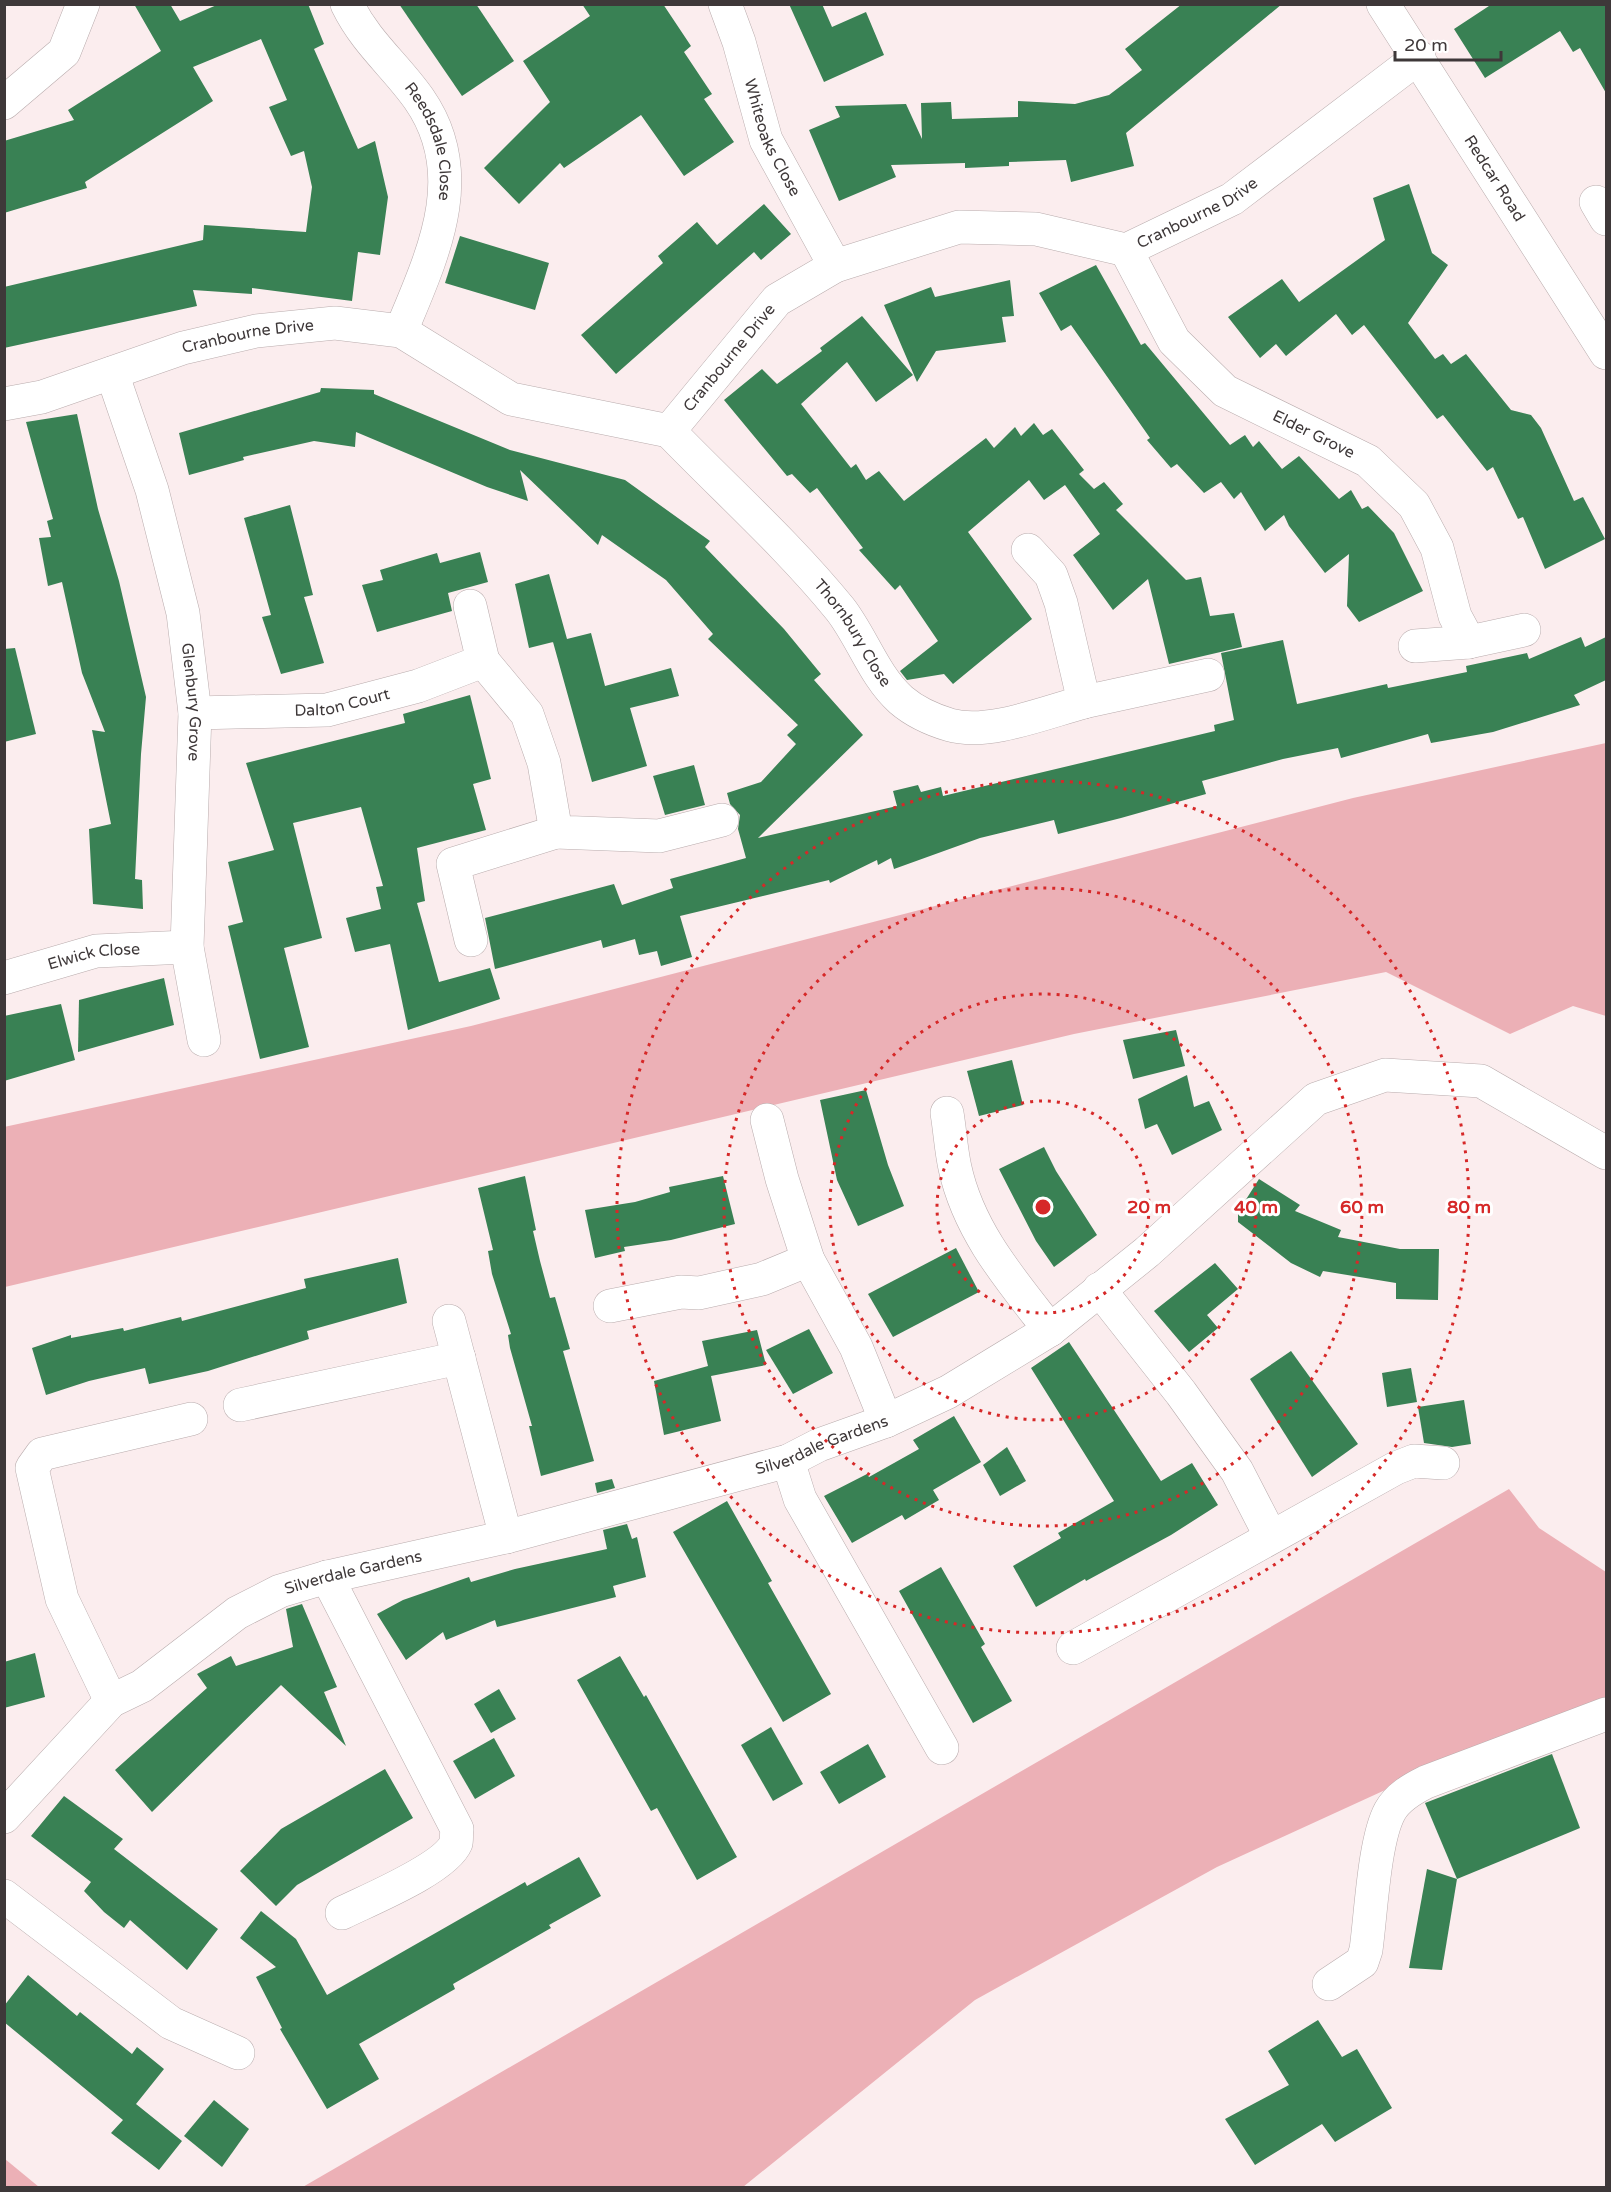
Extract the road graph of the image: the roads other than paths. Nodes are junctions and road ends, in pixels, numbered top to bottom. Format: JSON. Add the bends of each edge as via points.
{"nodes":[{"id":1,"x":83,"y":4,"type":"edge"},
{"id":2,"x":347,"y":4,"type":"edge"},
{"id":3,"x":725,"y":4,"type":"edge"},
{"id":4,"x":1383,"y":4,"type":"edge"},
{"id":5,"x":1419,"y":57,"type":"junction"},
{"id":6,"x":4,"y":103,"type":"edge"},
{"id":7,"x":1126,"y":250,"type":"junction"},
{"id":8,"x":835,"y":266,"type":"junction"},
{"id":9,"x":401,"y":331,"type":"junction"},
{"id":10,"x":1606,"y":353,"type":"edge"},
{"id":11,"x":112,"y":373,"type":"junction"},
{"id":12,"x":4,"y":404,"type":"edge"},
{"id":13,"x":669,"y":431,"type":"junction"},
{"id":14,"x":1028,"y":550,"type":"dead end"},
{"id":15,"x":470,"y":606,"type":"dead end"},
{"id":16,"x":1524,"y":630,"type":"dead end"},
{"id":17,"x":1469,"y":642,"type":"junction"},
{"id":18,"x":1415,"y":646,"type":"dead end"},
{"id":19,"x":483,"y":661,"type":"junction"},
{"id":20,"x":1208,"y":675,"type":"dead end"},
{"id":21,"x":1084,"y":702,"type":"junction"},
{"id":22,"x":195,"y":713,"type":"junction"},
{"id":23,"x":722,"y":820,"type":"dead end"},
{"id":24,"x":556,"y":832,"type":"junction"},
{"id":25,"x":471,"y":940,"type":"dead end"},
{"id":26,"x":187,"y":946,"type":"junction"},
{"id":27,"x":4,"y":978,"type":"edge"},
{"id":28,"x":204,"y":1040,"type":"dead end"},
{"id":29,"x":947,"y":1113,"type":"dead end"},
{"id":30,"x":767,"y":1120,"type":"dead end"},
{"id":31,"x":1606,"y":1153,"type":"edge"},
{"id":32,"x":808,"y":1260,"type":"junction"},
{"id":33,"x":1099,"y":1289,"type":"junction"},
{"id":34,"x":610,"y":1306,"type":"dead end"},
{"id":35,"x":449,"y":1321,"type":"dead end"},
{"id":36,"x":1050,"y":1330,"type":"junction"},
{"id":37,"x":459,"y":1358,"type":"junction"},
{"id":38,"x":240,"y":1405,"type":"dead end"},
{"id":39,"x":190,"y":1419,"type":"dead end"},
{"id":40,"x":886,"y":1421,"type":"junction"},
{"id":41,"x":788,"y":1461,"type":"junction"},
{"id":42,"x":1443,"y":1463,"type":"dead end"},
{"id":43,"x":1271,"y":1537,"type":"junction"},
{"id":44,"x":506,"y":1538,"type":"junction"},
{"id":45,"x":327,"y":1577,"type":"junction"},
{"id":46,"x":1073,"y":1648,"type":"dead end"},
{"id":47,"x":111,"y":1701,"type":"junction"},
{"id":48,"x":1606,"y":1714,"type":"edge"},
{"id":49,"x":942,"y":1748,"type":"dead end"},
{"id":50,"x":4,"y":1817,"type":"edge"},
{"id":51,"x":4,"y":1896,"type":"edge"},
{"id":52,"x":342,"y":1913,"type":"dead end"},
{"id":53,"x":1329,"y":1984,"type":"dead end"},
{"id":54,"x":238,"y":2053,"type":"dead end"}],
"edges":[{"from":1,"to":6,"type":"street","via":[[64,52]]},
{"from":2,"to":9,"type":"street","name":"Reedsdale Close","via":[[356,23],[420,100],[440,140],[446,180],[436,248]]},
{"from":3,"to":8,"type":"street","name":"Whiteoaks Close","via":[[766,140]]},
{"from":4,"to":5,"type":"street","name":"Redcar Road"},
{"from":5,"to":7,"type":"street","name":"Cranbourne Drive","via":[[1232,199]]},
{"from":5,"to":10,"type":"street","name":"Redcar Road"},
{"from":7,"to":8,"type":"street","name":"Cranbourne Drive","via":[[1036,229],[959,227]]},
{"from":7,"to":17,"type":"street","name":"Elder Grove","via":[[1174,341],[1225,392],[1368,461],[1414,505],[1437,548],[1455,616]]},
{"from":8,"to":13,"type":"street","name":"Cranbourne Drive","via":[[777,300]]},
{"from":9,"to":11,"type":"street","name":"Cranbourne Drive","via":[[335,324],[256,331],[183,348]]},
{"from":9,"to":13,"type":"street","name":"Cranbourne Drive","via":[[510,399]]},
{"from":11,"to":12,"type":"street","name":"Cranbourne Drive","via":[[42,397]]},
{"from":11,"to":22,"type":"street","name":"Glenbury Grove","via":[[152,489],[183,613]]},
{"from":13,"to":21,"type":"street","name":"Thornbury Close","via":[[794,555],[842,612],[901,700],[927,716],[978,729]]},
{"from":14,"to":21,"type":"street","via":[[1051,575]]},
{"from":15,"to":19,"type":"street"},
{"from":16,"to":17,"type":"street"},
{"from":17,"to":18,"type":"street"},
{"from":19,"to":22,"type":"street","name":"Dalton Court","via":[[418,686],[327,711]]},
{"from":19,"to":24,"type":"street","via":[[527,714],[544,763]]},
{"from":20,"to":21,"type":"street","name":"Thornbury Close"},
{"from":22,"to":26,"type":"street","name":"Glenbury Grove"},
{"from":23,"to":24,"type":"street","via":[[658,836]]},
{"from":24,"to":25,"type":"street","via":[[453,864]]},
{"from":26,"to":27,"type":"street","name":"Elwick Close","via":[[96,951]]},
{"from":26,"to":28,"type":"street","name":"Glenbury Grove"},
{"from":29,"to":36,"type":"street","via":[[955,1169],[967,1207],[990,1253]]},
{"from":30,"to":32,"type":"street"},
{"from":31,"to":33,"type":"street","name":"Silverdale Gardens","via":[[1481,1081],[1385,1075],[1316,1099],[1147,1252]]},
{"from":32,"to":34,"type":"street","via":[[762,1279]]},
{"from":32,"to":40,"type":"street","via":[[856,1347]]},
{"from":33,"to":36,"type":"street","name":"Silverdale Gardens"},
{"from":33,"to":43,"type":"street","via":[[1237,1471]]},
{"from":35,"to":37,"type":"street"},
{"from":36,"to":40,"type":"street","name":"Silverdale Gardens","via":[[948,1392]]},
{"from":37,"to":38,"type":"street"},
{"from":37,"to":44,"type":"street"},
{"from":39,"to":47,"type":"street","via":[[42,1454],[32,1468],[63,1599]]},
{"from":40,"to":41,"type":"street","name":"Silverdale Gardens","via":[[819,1445]]},
{"from":41,"to":44,"type":"street","name":"Silverdale Gardens"},
{"from":41,"to":49,"type":"street","via":[[800,1499]]},
{"from":42,"to":43,"type":"street","via":[[1414,1461],[1396,1468]]},
{"from":43,"to":46,"type":"street"},
{"from":44,"to":45,"type":"street","name":"Silverdale Gardens"},
{"from":45,"to":47,"type":"street","name":"Silverdale Gardens","via":[[280,1591],[237,1613],[142,1686]]},
{"from":45,"to":52,"type":"street","via":[[457,1829],[456,1843],[444,1857],[392,1890]]},
{"from":47,"to":50,"type":"street","name":"Silverdale Gardens"},
{"from":48,"to":53,"type":"street","via":[[1406,1792],[1391,1810],[1382,1830],[1362,1962]]},
{"from":51,"to":54,"type":"street","via":[[171,2023]]}]}
